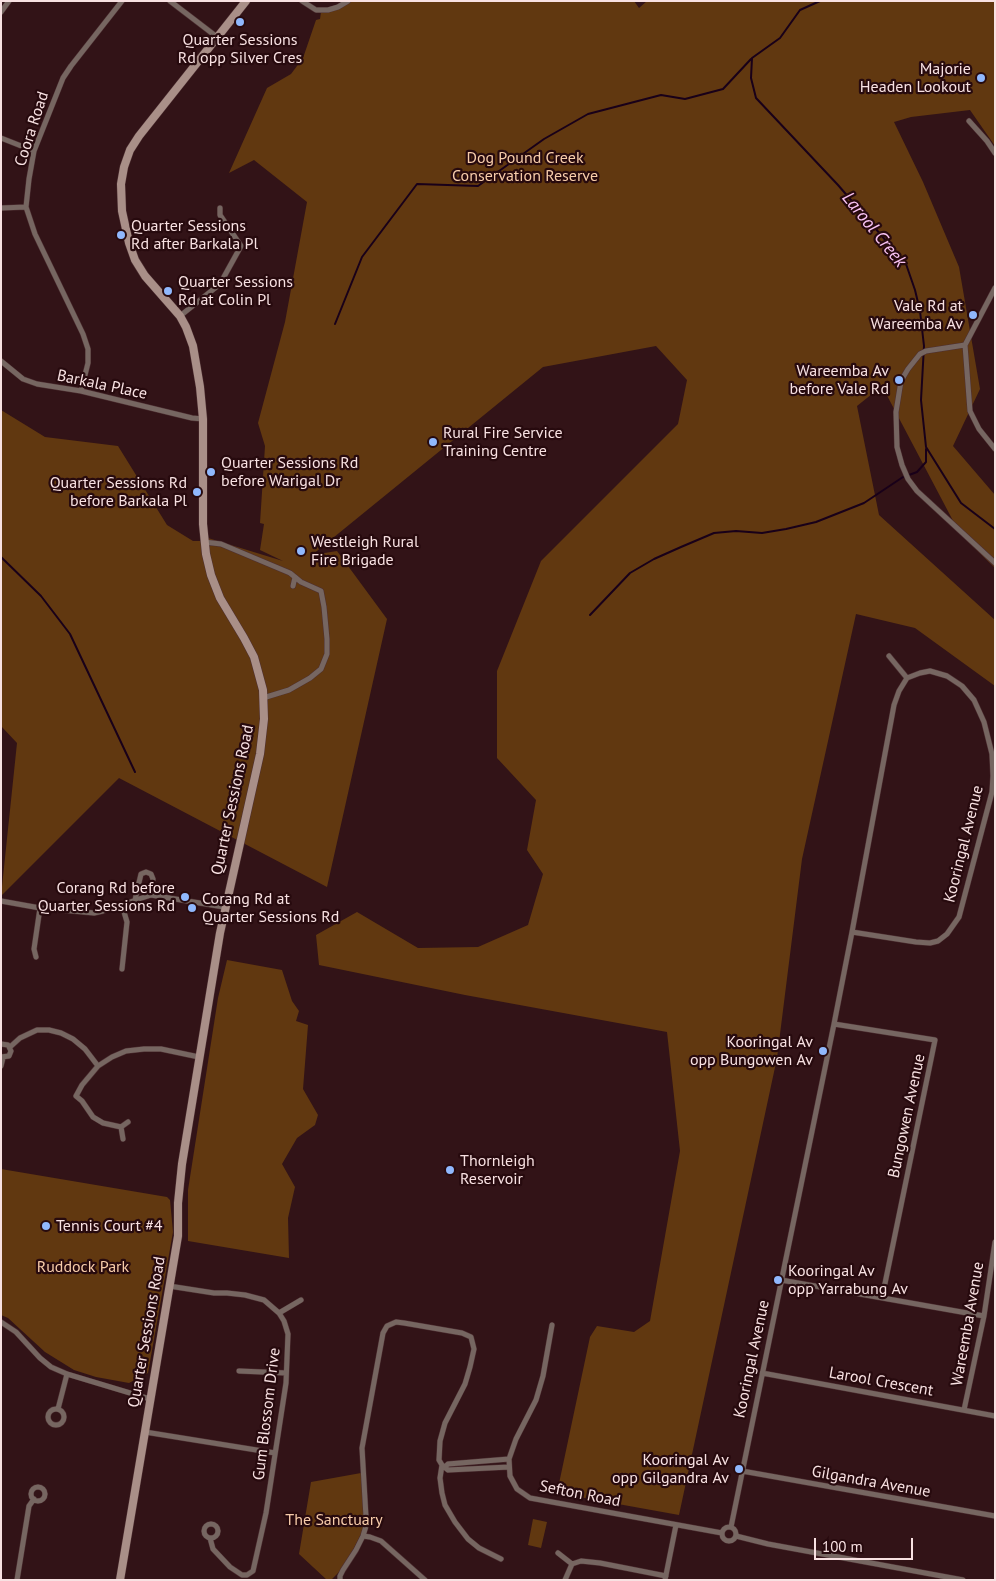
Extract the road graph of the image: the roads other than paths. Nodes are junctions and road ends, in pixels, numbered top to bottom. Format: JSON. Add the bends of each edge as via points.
{"nodes":[{"id":1,"x":9,"y":1,"type":"edge"},
{"id":2,"x":122,"y":1,"type":"edge"},
{"id":3,"x":170,"y":1,"type":"edge"},
{"id":4,"x":246,"y":1,"type":"edge"},
{"id":5,"x":302,"y":1,"type":"edge"},
{"id":6,"x":348,"y":1,"type":"edge"},
{"id":7,"x":1,"y":12,"type":"edge"},
{"id":8,"x":217,"y":37,"type":"junction"},
{"id":9,"x":969,"y":120,"type":"dead end"},
{"id":10,"x":1,"y":138,"type":"edge"},
{"id":11,"x":34,"y":151,"type":"junction"},
{"id":12,"x":995,"y":153,"type":"edge"},
{"id":13,"x":1,"y":208,"type":"edge"},
{"id":14,"x":26,"y":208,"type":"junction"},
{"id":15,"x":220,"y":208,"type":"dead end"},
{"id":16,"x":995,"y":288,"type":"edge"},
{"id":17,"x":180,"y":316,"type":"junction"},
{"id":18,"x":965,"y":345,"type":"junction"},
{"id":19,"x":1,"y":361,"type":"edge"},
{"id":20,"x":81,"y":391,"type":"junction"},
{"id":21,"x":203,"y":419,"type":"junction"},
{"id":22,"x":995,"y":449,"type":"edge"},
{"id":23,"x":204,"y":542,"type":"junction"},
{"id":24,"x":995,"y":563,"type":"edge"},
{"id":25,"x":295,"y":577,"type":"junction"},
{"id":26,"x":293,"y":586,"type":"dead end"},
{"id":27,"x":889,"y":656,"type":"dead end"},
{"id":28,"x":907,"y":678,"type":"junction"},
{"id":29,"x":263,"y":698,"type":"junction"},
{"id":30,"x":151,"y":895,"type":"junction"},
{"id":31,"x":135,"y":900,"type":"junction"},
{"id":32,"x":1,"y":902,"type":"edge"},
{"id":33,"x":122,"y":905,"type":"junction"},
{"id":34,"x":224,"y":907,"type":"junction"},
{"id":35,"x":40,"y":908,"type":"junction"},
{"id":36,"x":852,"y":932,"type":"junction"},
{"id":37,"x":36,"y":957,"type":"dead end"},
{"id":38,"x":122,"y":969,"type":"dead end"},
{"id":39,"x":834,"y":1024,"type":"junction"},
{"id":40,"x":1,"y":1044,"type":"edge"},
{"id":41,"x":10,"y":1047,"type":"junction"},
{"id":42,"x":199,"y":1057,"type":"junction"},
{"id":43,"x":2,"y":1058,"type":"edge"},
{"id":44,"x":1,"y":1066,"type":"edge"},
{"id":45,"x":98,"y":1066,"type":"junction"},
{"id":46,"x":128,"y":1122,"type":"dead end"},
{"id":47,"x":121,"y":1127,"type":"junction"},
{"id":48,"x":123,"y":1139,"type":"dead end"},
{"id":49,"x":995,"y":1242,"type":"edge"},
{"id":50,"x":781,"y":1280,"type":"junction"},
{"id":51,"x":170,"y":1286,"type":"junction"},
{"id":52,"x":882,"y":1298,"type":"junction"},
{"id":53,"x":301,"y":1300,"type":"dead end"},
{"id":54,"x":279,"y":1313,"type":"junction"},
{"id":55,"x":984,"y":1316,"type":"junction"},
{"id":56,"x":1,"y":1322,"type":"edge"},
{"id":57,"x":552,"y":1326,"type":"dead end"},
{"id":58,"x":239,"y":1370,"type":"dead end"},
{"id":59,"x":286,"y":1373,"type":"junction"},
{"id":60,"x":762,"y":1373,"type":"junction"},
{"id":61,"x":66,"y":1374,"type":"junction"},
{"id":62,"x":150,"y":1398,"type":"junction"},
{"id":63,"x":58,"y":1409,"type":"dead end"},
{"id":64,"x":964,"y":1410,"type":"junction"},
{"id":65,"x":995,"y":1416,"type":"edge"},
{"id":66,"x":145,"y":1432,"type":"junction"},
{"id":67,"x":275,"y":1453,"type":"junction"},
{"id":68,"x":509,"y":1460,"type":"junction"},
{"id":69,"x":443,"y":1466,"type":"junction"},
{"id":70,"x":509,"y":1467,"type":"junction"},
{"id":71,"x":742,"y":1472,"type":"junction"},
{"id":72,"x":34,"y":1499,"type":"dead end"},
{"id":73,"x":995,"y":1516,"type":"edge"},
{"id":74,"x":676,"y":1525,"type":"junction"},
{"id":75,"x":731,"y":1527,"type":"junction"},
{"id":76,"x":722,"y":1533,"type":"junction"},
{"id":77,"x":363,"y":1536,"type":"junction"},
{"id":78,"x":736,"y":1536,"type":"junction"},
{"id":79,"x":210,"y":1538,"type":"dead end"},
{"id":80,"x":558,"y":1553,"type":"dead end"},
{"id":81,"x":501,"y":1559,"type":"dead end"},
{"id":82,"x":572,"y":1564,"type":"junction"},
{"id":83,"x":340,"y":1578,"type":"edge"},
{"id":84,"x":666,"y":1578,"type":"edge"},
{"id":85,"x":17,"y":1580,"type":"edge"},
{"id":86,"x":120,"y":1580,"type":"edge"},
{"id":87,"x":334,"y":1580,"type":"edge"},
{"id":88,"x":425,"y":1580,"type":"edge"},
{"id":89,"x":565,"y":1580,"type":"edge"},
{"id":90,"x":963,"y":1580,"type":"edge"}],
"edges":[{"from":1,"to":7,"type":"street"},
{"from":2,"to":11,"type":"street","name":"Coora Road","via":[[63,78]]},
{"from":3,"to":8,"type":"street"},
{"from":4,"to":8,"type":"main road","name":"Quarter Sessions Road"},
{"from":5,"to":6,"type":"street","via":[[316,10],[328,10]]},
{"from":8,"to":17,"type":"main road","name":"Quarter Sessions Road","via":[[139,136],[130,150],[121,184],[122,211],[135,260]]},
{"from":9,"to":12,"type":"street"},
{"from":10,"to":11,"type":"street"},
{"from":11,"to":14,"type":"street","name":"Coora Road"},
{"from":13,"to":14,"type":"street"},
{"from":14,"to":20,"type":"street","name":"Coora Road","via":[[84,334],[88,363]]},
{"from":15,"to":17,"type":"street","via":[[220,215],[241,246],[220,284]]},
{"from":16,"to":18,"type":"street"},
{"from":17,"to":21,"type":"main road","name":"Quarter Sessions Road","via":[[193,346]]},
{"from":18,"to":22,"type":"street","via":[[970,411]]},
{"from":18,"to":24,"type":"street","via":[[926,351],[908,368],[901,381],[896,412],[897,447],[908,479],[917,491]]},
{"from":19,"to":20,"type":"street","name":"Barkala Place","via":[[23,379]]},
{"from":20,"to":21,"type":"street","name":"Barkala Place"},
{"from":21,"to":23,"type":"main road","name":"Quarter Sessions Road"},
{"from":23,"to":25,"type":"street","via":[[222,544]]},
{"from":23,"to":29,"type":"main road","name":"Quarter Sessions Road","via":[[215,586],[254,657]]},
{"from":25,"to":26,"type":"street"},
{"from":25,"to":29,"type":"street","via":[[320,591],[327,625],[327,654],[321,669],[310,678]]},
{"from":27,"to":28,"type":"street"},
{"from":28,"to":36,"type":"street","name":"Kooringal Avenue","via":[[894,705]]},
{"from":28,"to":36,"type":"street","name":"Kooringal Avenue","via":[[930,671],[947,676],[974,700],[984,722],[992,754],[992,792],[959,917],[947,934],[930,943]]},
{"from":29,"to":34,"type":"main road","name":"Quarter Sessions Road","via":[[262,743]]},
{"from":30,"to":31,"type":"street"},
{"from":30,"to":31,"type":"street","via":[[153,879],[146,872],[142,874]]},
{"from":30,"to":34,"type":"street"},
{"from":31,"to":33,"type":"street"},
{"from":32,"to":35,"type":"street"},
{"from":33,"to":35,"type":"street","via":[[94,913]]},
{"from":33,"to":38,"type":"street","via":[[126,922]]},
{"from":34,"to":42,"type":"main road","name":"Quarter Sessions Road"},
{"from":35,"to":37,"type":"street","via":[[34,949]]},
{"from":36,"to":39,"type":"street","name":"Kooringal Avenue"},
{"from":39,"to":50,"type":"street","name":"Kooringal Avenue"},
{"from":39,"to":52,"type":"street","name":"Bungowen Avenue","via":[[935,1040]]},
{"from":40,"to":41,"type":"street"},
{"from":41,"to":43,"type":"street","via":[[10,1055]]},
{"from":41,"to":45,"type":"street","via":[[37,1030],[49,1030],[73,1039]]},
{"from":42,"to":45,"type":"street","via":[[144,1049],[126,1051]]},
{"from":42,"to":51,"type":"main road","name":"Quarter Sessions Road","via":[[182,1164],[178,1236]]},
{"from":43,"to":44,"type":"street"},
{"from":45,"to":47,"type":"street","via":[[76,1096],[98,1120]]},
{"from":46,"to":47,"type":"street"},
{"from":47,"to":48,"type":"street"},
{"from":49,"to":55,"type":"street","name":"Wareemba Avenue"},
{"from":50,"to":52,"type":"street"},
{"from":50,"to":60,"type":"street","name":"Kooringal Avenue"},
{"from":51,"to":54,"type":"street","via":[[257,1298]]},
{"from":51,"to":62,"type":"main road","name":"Quarter Sessions Road"},
{"from":52,"to":55,"type":"street"},
{"from":53,"to":54,"type":"street"},
{"from":54,"to":59,"type":"street","name":"Gum Blossom Drive","via":[[289,1339]]},
{"from":55,"to":64,"type":"street","name":"Wareemba Avenue"},
{"from":56,"to":61,"type":"street","via":[[16,1332],[44,1362]]},
{"from":57,"to":68,"type":"street","name":"Sefton Road","via":[[536,1400]]},
{"from":58,"to":59,"type":"street"},
{"from":59,"to":67,"type":"street","name":"Gum Blossom Drive"},
{"from":60,"to":64,"type":"street","name":"Larool Crescent"},
{"from":60,"to":71,"type":"street","name":"Kooringal Avenue"},
{"from":61,"to":62,"type":"street"},
{"from":61,"to":63,"type":"street"},
{"from":62,"to":66,"type":"main road","name":"Quarter Sessions Road"},
{"from":64,"to":65,"type":"street","name":"Larool Crescent"},
{"from":66,"to":67,"type":"street"},
{"from":66,"to":86,"type":"main road","name":"Quarter Sessions Road"},
{"from":67,"to":79,"type":"street","name":"Gum Blossom Drive","via":[[253,1571],[242,1575],[230,1567],[213,1549]]},
{"from":68,"to":69,"type":"street"},
{"from":68,"to":70,"type":"street","name":"Sefton Road"},
{"from":69,"to":70,"type":"street","via":[[450,1470]]},
{"from":69,"to":77,"type":"street","via":[[438,1454],[442,1432],[466,1380],[473,1341],[462,1333],[392,1323],[383,1333],[362,1448],[366,1517]]},
{"from":69,"to":81,"type":"street","via":[[440,1478],[442,1493],[455,1522],[479,1548]]},
{"from":70,"to":74,"type":"street","name":"Sefton Road","via":[[514,1485],[530,1498]]},
{"from":71,"to":73,"type":"street","name":"Gilgandra Avenue"},
{"from":71,"to":75,"type":"street","name":"Kooringal Avenue"},
{"from":72,"to":85,"type":"street","via":[[29,1506]]},
{"from":74,"to":76,"type":"street","name":"Sefton Road"},
{"from":74,"to":84,"type":"street"},
{"from":75,"to":76,"type":"street"},
{"from":75,"to":78,"type":"street"},
{"from":76,"to":78,"type":"street","via":[[729,1541]]},
{"from":77,"to":83,"type":"street"},
{"from":77,"to":88,"type":"street","via":[[381,1541]]},
{"from":78,"to":90,"type":"street"},
{"from":80,"to":82,"type":"street"},
{"from":82,"to":84,"type":"street","via":[[600,1564]]},
{"from":82,"to":89,"type":"street"},
{"from":83,"to":87,"type":"street"}]}
